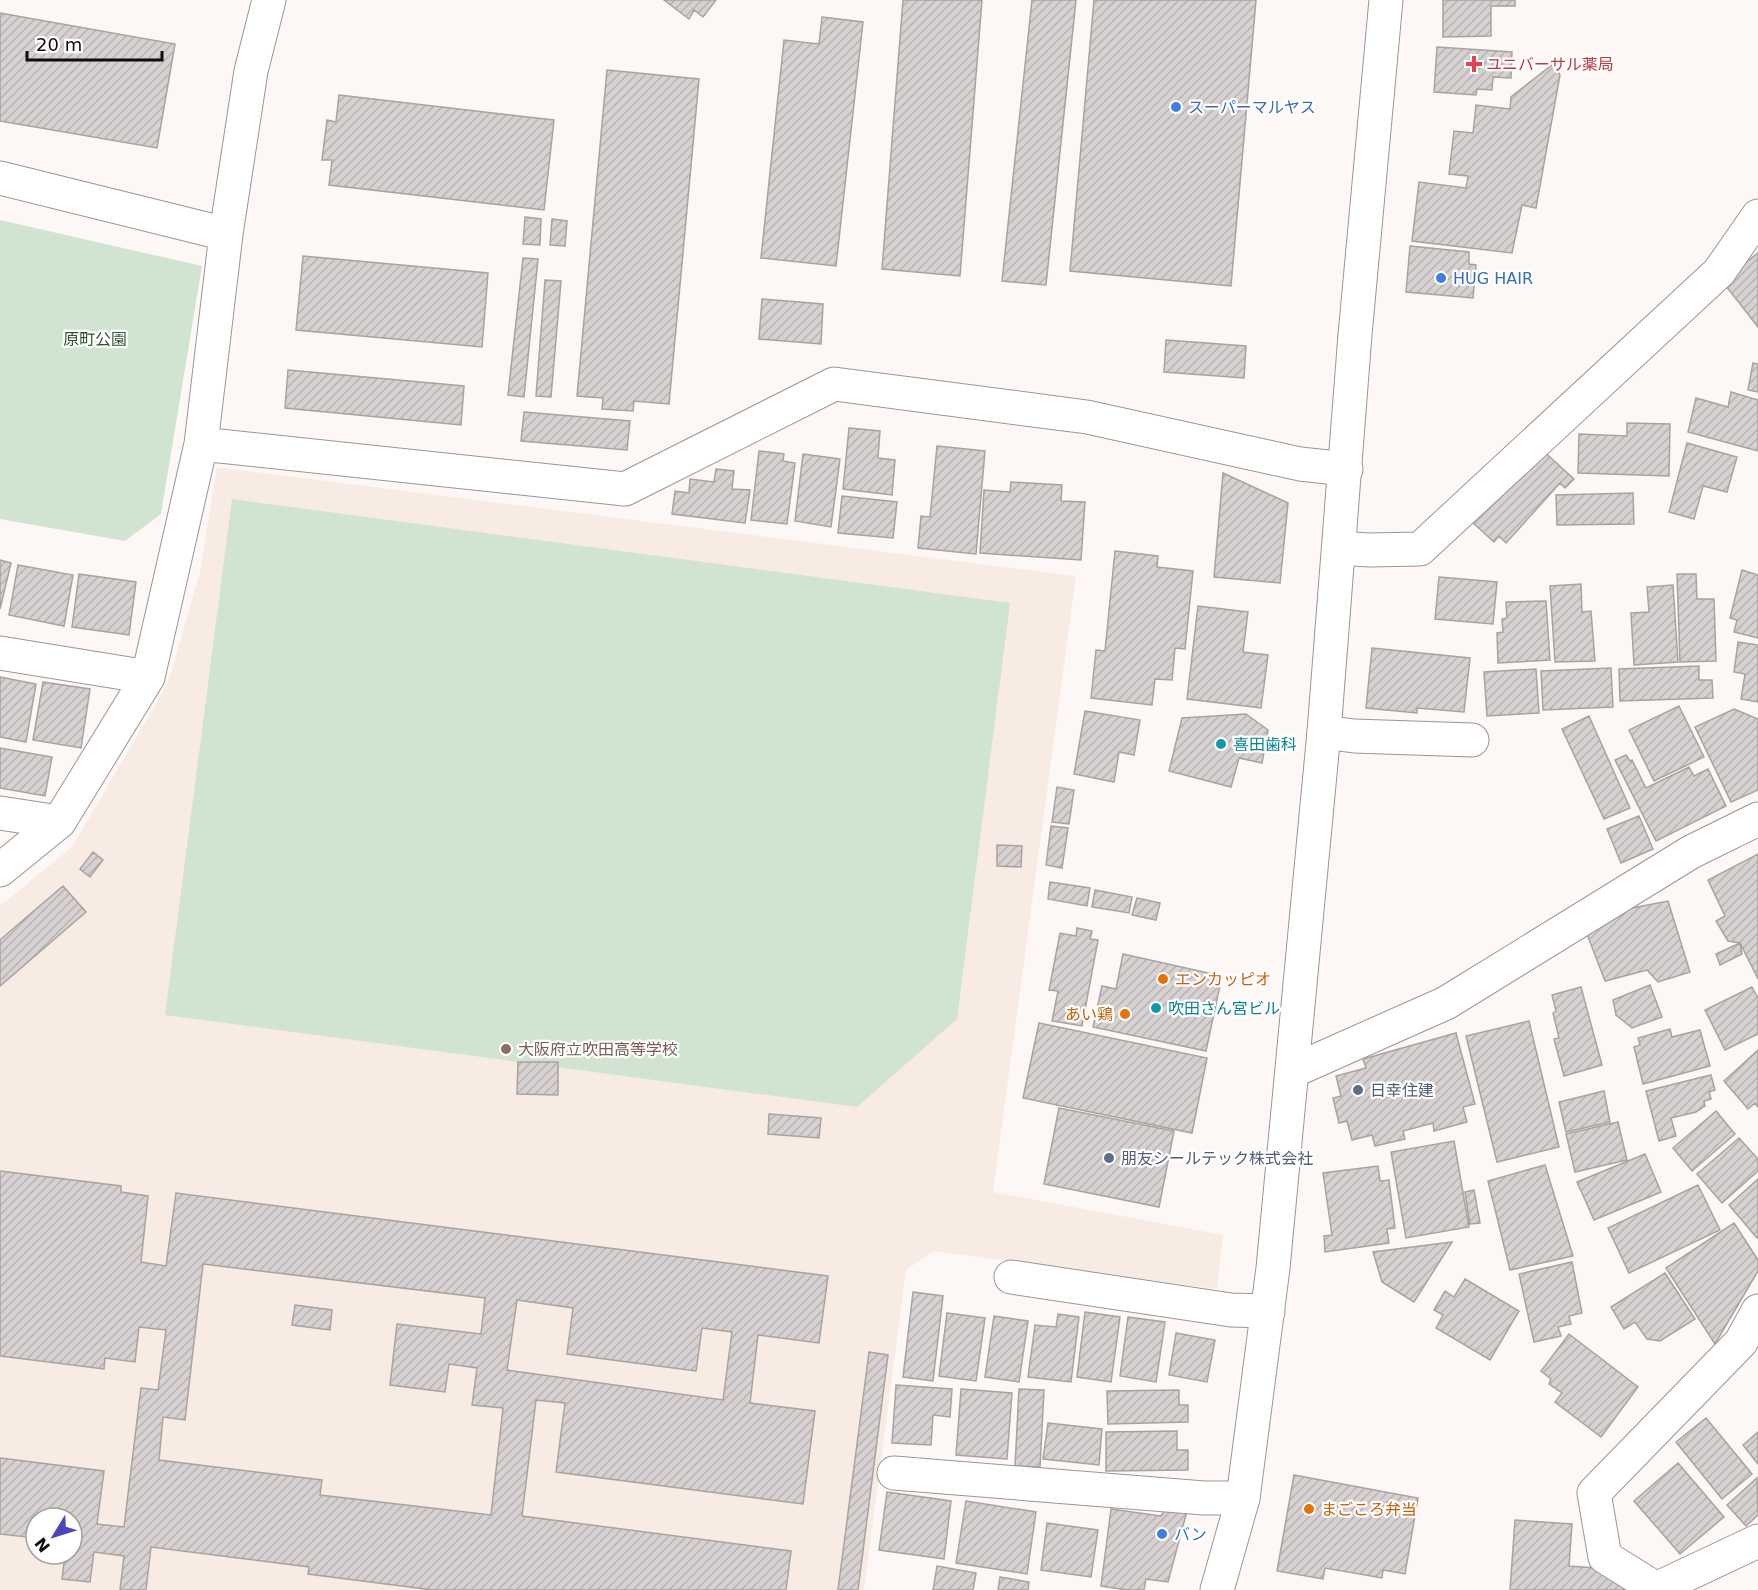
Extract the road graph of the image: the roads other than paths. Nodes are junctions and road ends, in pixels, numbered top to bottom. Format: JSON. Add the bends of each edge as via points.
{"nodes":[{"id":1,"x":268,"y":0,"type":"edge"},
{"id":2,"x":1386,"y":0,"type":"edge"},
{"id":3,"x":0,"y":178,"type":"edge"},
{"id":4,"x":1758,"y":216,"type":"edge"},
{"id":5,"x":226,"y":234,"type":"junction"},
{"id":6,"x":201,"y":444,"type":"junction"},
{"id":7,"x":1346,"y":469,"type":"junction"},
{"id":8,"x":1339,"y":548,"type":"junction"},
{"id":9,"x":0,"y":653,"type":"edge"},
{"id":10,"x":148,"y":678,"type":"junction"},
{"id":11,"x":1324,"y":732,"type":"junction"},
{"id":12,"x":1472,"y":741,"type":"dead end"},
{"id":13,"x":0,"y":813,"type":"edge"},
{"id":14,"x":1758,"y":819,"type":"edge"},
{"id":15,"x":59,"y":822,"type":"junction"},
{"id":16,"x":0,"y":870,"type":"edge"},
{"id":17,"x":1293,"y":1071,"type":"junction"},
{"id":18,"x":1011,"y":1277,"type":"dead end"},
{"id":19,"x":1268,"y":1311,"type":"junction"},
{"id":20,"x":1758,"y":1311,"type":"edge"},
{"id":21,"x":894,"y":1473,"type":"dead end"},
{"id":22,"x":1243,"y":1498,"type":"junction"},
{"id":23,"x":1758,"y":1541,"type":"edge"},
{"id":24,"x":1654,"y":1589,"type":"edge"},
{"id":25,"x":1217,"y":1590,"type":"edge"}],
"edges":[{"from":1,"to":5,"type":"street","via":[[251,71]]},
{"from":2,"to":7,"type":"street"},
{"from":3,"to":5,"type":"street"},
{"from":4,"to":8,"type":"street","via":[[1719,272],[1420,549]]},
{"from":5,"to":6,"type":"street"},
{"from":6,"to":7,"type":"street","via":[[625,489],[834,384],[1087,417],[1300,464]]},
{"from":6,"to":10,"type":"street"},
{"from":7,"to":8,"type":"street"},
{"from":8,"to":11,"type":"street"},
{"from":9,"to":10,"type":"street"},
{"from":10,"to":15,"type":"street"},
{"from":11,"to":12,"type":"street"},
{"from":11,"to":17,"type":"street"},
{"from":13,"to":15,"type":"street"},
{"from":14,"to":17,"type":"street","via":[[1691,852],[1446,1002]]},
{"from":15,"to":16,"type":"street"},
{"from":17,"to":19,"type":"street"},
{"from":18,"to":19,"type":"street","via":[[1232,1310]]},
{"from":19,"to":22,"type":"street"},
{"from":20,"to":24,"type":"street","via":[[1741,1342],[1594,1493],[1605,1557]]},
{"from":21,"to":22,"type":"street"},
{"from":22,"to":25,"type":"street"},
{"from":23,"to":24,"type":"street"}]}
